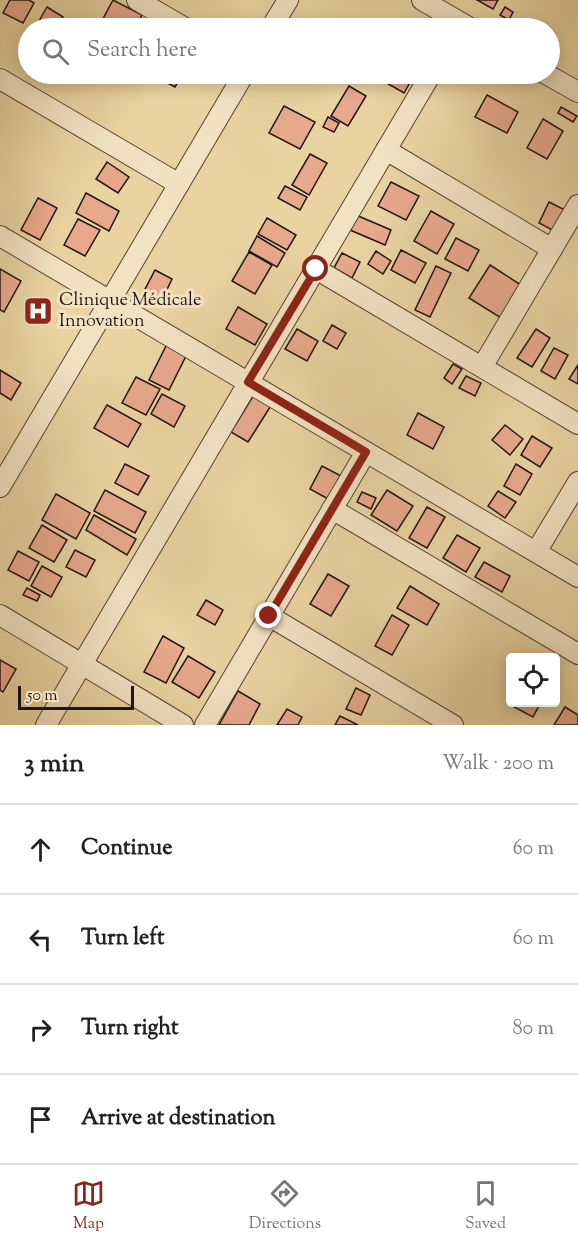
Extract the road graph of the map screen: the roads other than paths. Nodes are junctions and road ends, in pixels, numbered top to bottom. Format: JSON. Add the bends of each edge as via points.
{"nodes":[{"id":1,"x":137,"y":0,"type":"edge"},
{"id":2,"x":288,"y":0,"type":"edge"},
{"id":3,"x":422,"y":0,"type":"edge"},
{"id":4,"x":168,"y":18,"type":"edge"},
{"id":5,"x":277,"y":18,"type":"edge"},
{"id":6,"x":449,"y":18,"type":"edge"},
{"id":7,"x":0,"y":79,"type":"edge"},
{"id":8,"x":560,"y":82,"type":"edge"},
{"id":9,"x":238,"y":84,"type":"edge"},
{"id":10,"x":425,"y":84,"type":"edge"},
{"id":11,"x":578,"y":92,"type":"edge"},
{"id":12,"x":386,"y":150,"type":"junction"},
{"id":13,"x":179,"y":184,"type":"junction"},
{"id":14,"x":578,"y":205,"type":"edge"},
{"id":15,"x":0,"y":236,"type":"edge"},
{"id":16,"x":552,"y":249,"type":"junction"},
{"id":17,"x":316,"y":269,"type":"junction"},
{"id":18,"x":110,"y":301,"type":"junction"},
{"id":19,"x":482,"y":367,"type":"junction"},
{"id":20,"x":248,"y":382,"type":"junction"},
{"id":21,"x":578,"y":424,"type":"edge"},
{"id":22,"x":366,"y":452,"type":"junction"},
{"id":23,"x":578,"y":482,"type":"edge"},
{"id":24,"x":0,"y":487,"type":"edge"},
{"id":25,"x":333,"y":508,"type":"junction"},
{"id":26,"x":536,"y":552,"type":"junction"},
{"id":27,"x":578,"y":577,"type":"edge"},
{"id":28,"x":0,"y":615,"type":"edge"},
{"id":29,"x":269,"y":616,"type":"junction"},
{"id":30,"x":578,"y":654,"type":"edge"},
{"id":31,"x":82,"y":664,"type":"junction"},
{"id":32,"x":46,"y":725,"type":"edge"},
{"id":33,"x":183,"y":725,"type":"edge"},
{"id":34,"x":205,"y":725,"type":"edge"},
{"id":35,"x":453,"y":725,"type":"edge"}],
"edges":[{"from":1,"to":4,"type":"street"},
{"from":2,"to":5,"type":"street"},
{"from":3,"to":6,"type":"street"},
{"from":7,"to":13,"type":"street"},
{"from":8,"to":11,"type":"street"},
{"from":9,"to":13,"type":"street"},
{"from":10,"to":12,"type":"street"},
{"from":12,"to":16,"type":"street"},
{"from":12,"to":17,"type":"street"},
{"from":13,"to":18,"type":"street"},
{"from":14,"to":16,"type":"street"},
{"from":15,"to":18,"type":"street"},
{"from":16,"to":19,"type":"street"},
{"from":17,"to":19,"type":"street"},
{"from":17,"to":20,"type":"street"},
{"from":18,"to":20,"type":"street"},
{"from":18,"to":24,"type":"street"},
{"from":19,"to":21,"type":"street"},
{"from":20,"to":22,"type":"street"},
{"from":20,"to":31,"type":"street"},
{"from":22,"to":25,"type":"street"},
{"from":22,"to":26,"type":"street"},
{"from":23,"to":26,"type":"street"},
{"from":25,"to":29,"type":"street"},
{"from":25,"to":30,"type":"street"},
{"from":26,"to":27,"type":"street"},
{"from":28,"to":31,"type":"street"},
{"from":29,"to":34,"type":"street"},
{"from":29,"to":35,"type":"street"},
{"from":31,"to":32,"type":"street"},
{"from":31,"to":33,"type":"street"}]}
